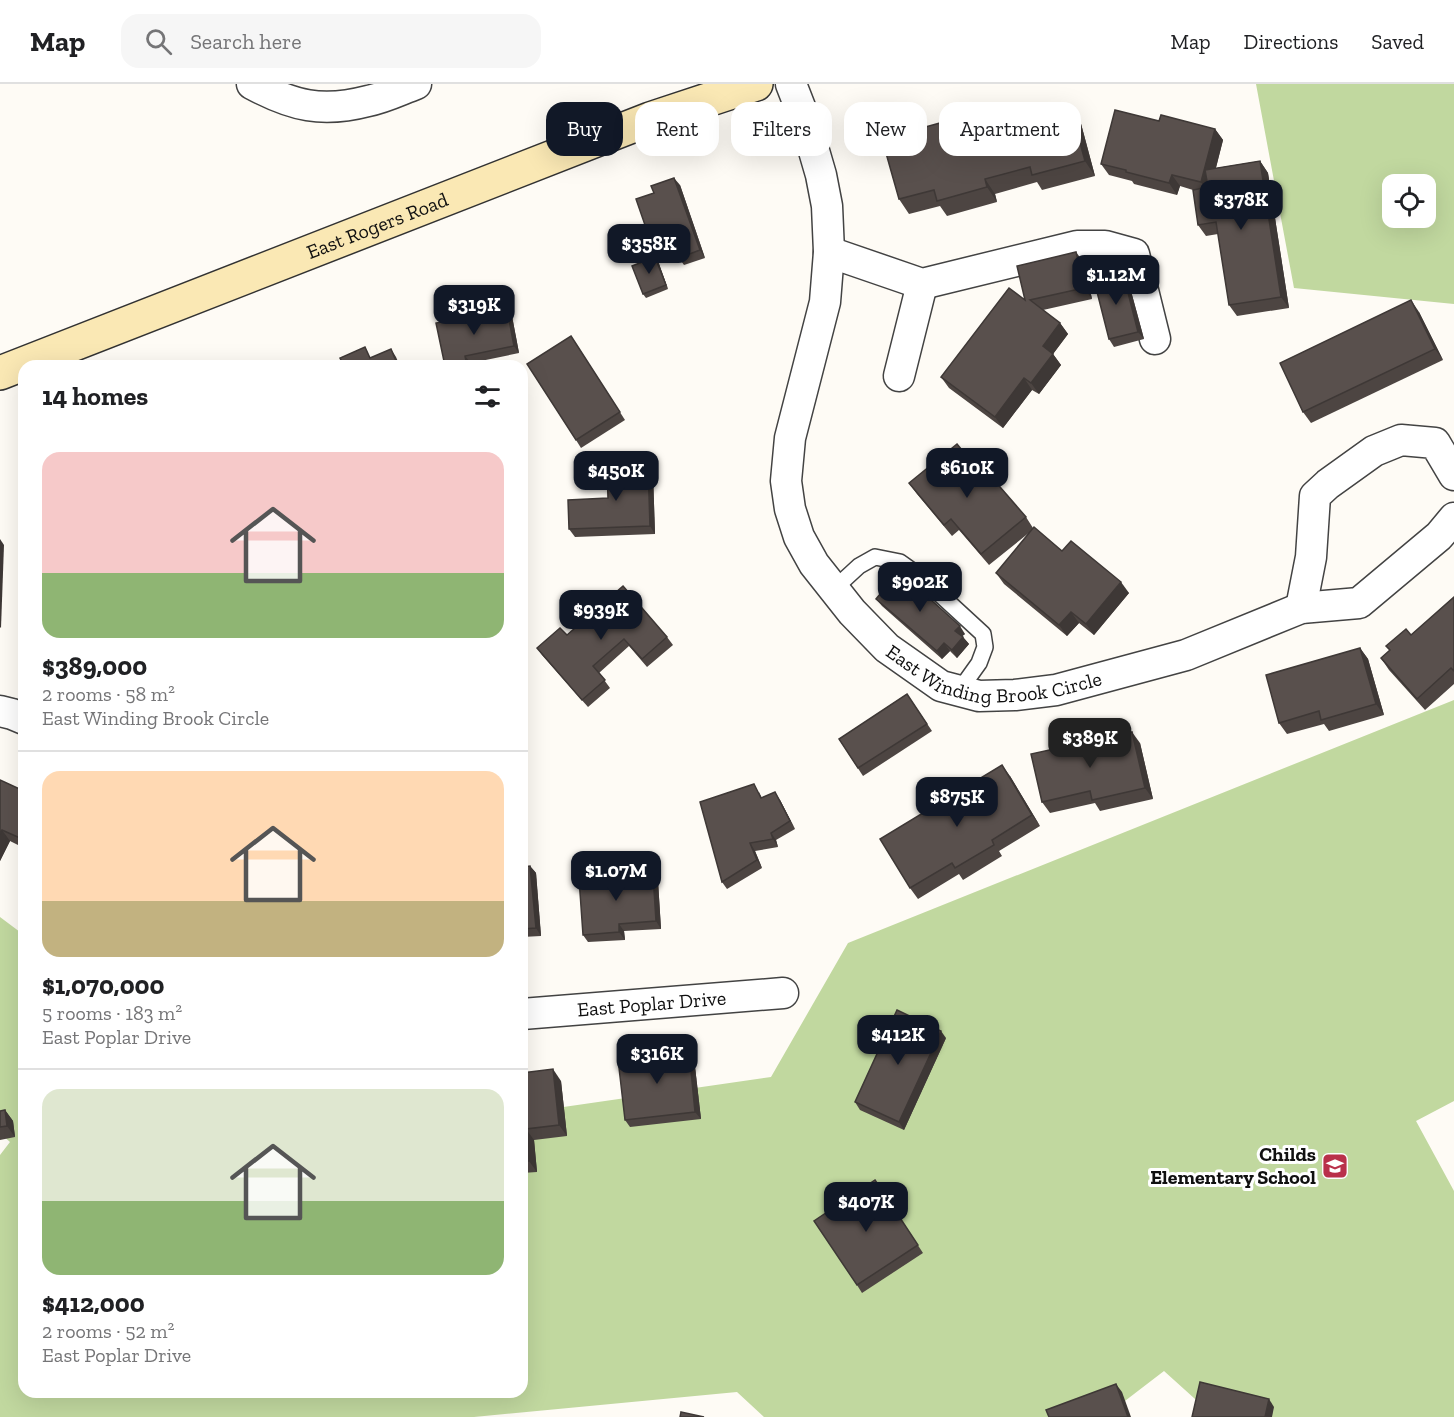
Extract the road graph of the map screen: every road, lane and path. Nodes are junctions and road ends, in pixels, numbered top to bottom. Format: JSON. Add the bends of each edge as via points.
{"nodes":[{"id":1,"x":252,"y":84,"type":"edge"},
{"id":2,"x":416,"y":84,"type":"edge"},
{"id":3,"x":756,"y":84,"type":"edge"},
{"id":4,"x":791,"y":84,"type":"edge"},
{"id":5,"x":829,"y":252,"type":"junction"},
{"id":6,"x":922,"y":285,"type":"junction"},
{"id":7,"x":1155,"y":339,"type":"dead end"},
{"id":8,"x":36,"y":360,"type":"edge"},
{"id":9,"x":18,"y":367,"type":"edge"},
{"id":10,"x":0,"y":374,"type":"edge"},
{"id":11,"x":899,"y":376,"type":"dead end"},
{"id":12,"x":1454,"y":475,"type":"edge"},
{"id":13,"x":1454,"y":518,"type":"edge"},
{"id":14,"x":834,"y":589,"type":"junction"},
{"id":15,"x":1300,"y":608,"type":"junction"},
{"id":16,"x":959,"y":691,"type":"junction"},
{"id":17,"x":0,"y":711,"type":"edge"},
{"id":18,"x":18,"y":716,"type":"edge"},
{"id":19,"x":783,"y":993,"type":"dead end"},
{"id":20,"x":528,"y":1014,"type":"edge"}],
"edges":[{"from":1,"to":2,"type":"street","via":[[274,96],[320,108],[370,101]]},
{"from":3,"to":8,"type":"main road","name":"East Rogers Road","via":[[650,119]]},
{"from":4,"to":5,"type":"street","name":"East Winding Brook Circle","via":[[821,175]]},
{"from":5,"to":6,"type":"street"},
{"from":5,"to":14,"type":"street","name":"East Winding Brook Circle","via":[[825,302],[790,438],[786,481],[799,537]]},
{"from":6,"to":7,"type":"street","via":[[1077,246],[1105,246],[1134,254]]},
{"from":6,"to":11,"type":"street"},
{"from":9,"to":10,"type":"main road","name":"East Rogers Road"},
{"from":12,"to":15,"type":"street","via":[[1435,443],[1401,440],[1374,451],[1328,484],[1315,496],[1311,556]]},
{"from":13,"to":15,"type":"street","name":"East Winding Brook Circle","via":[[1439,536],[1359,603]]},
{"from":14,"to":16,"type":"street","name":"East Winding Brook Circle","via":[[887,648],[941,686]]},
{"from":14,"to":16,"type":"lane","via":[[875,557],[900,562],[921,577],[983,634],[985,646],[979,663]]},
{"from":15,"to":16,"type":"street","name":"East Winding Brook Circle","via":[[1186,655],[1056,690],[980,696]]},
{"from":17,"to":18,"type":"street"},
{"from":19,"to":20,"type":"street","name":"East Poplar Drive"}]}
